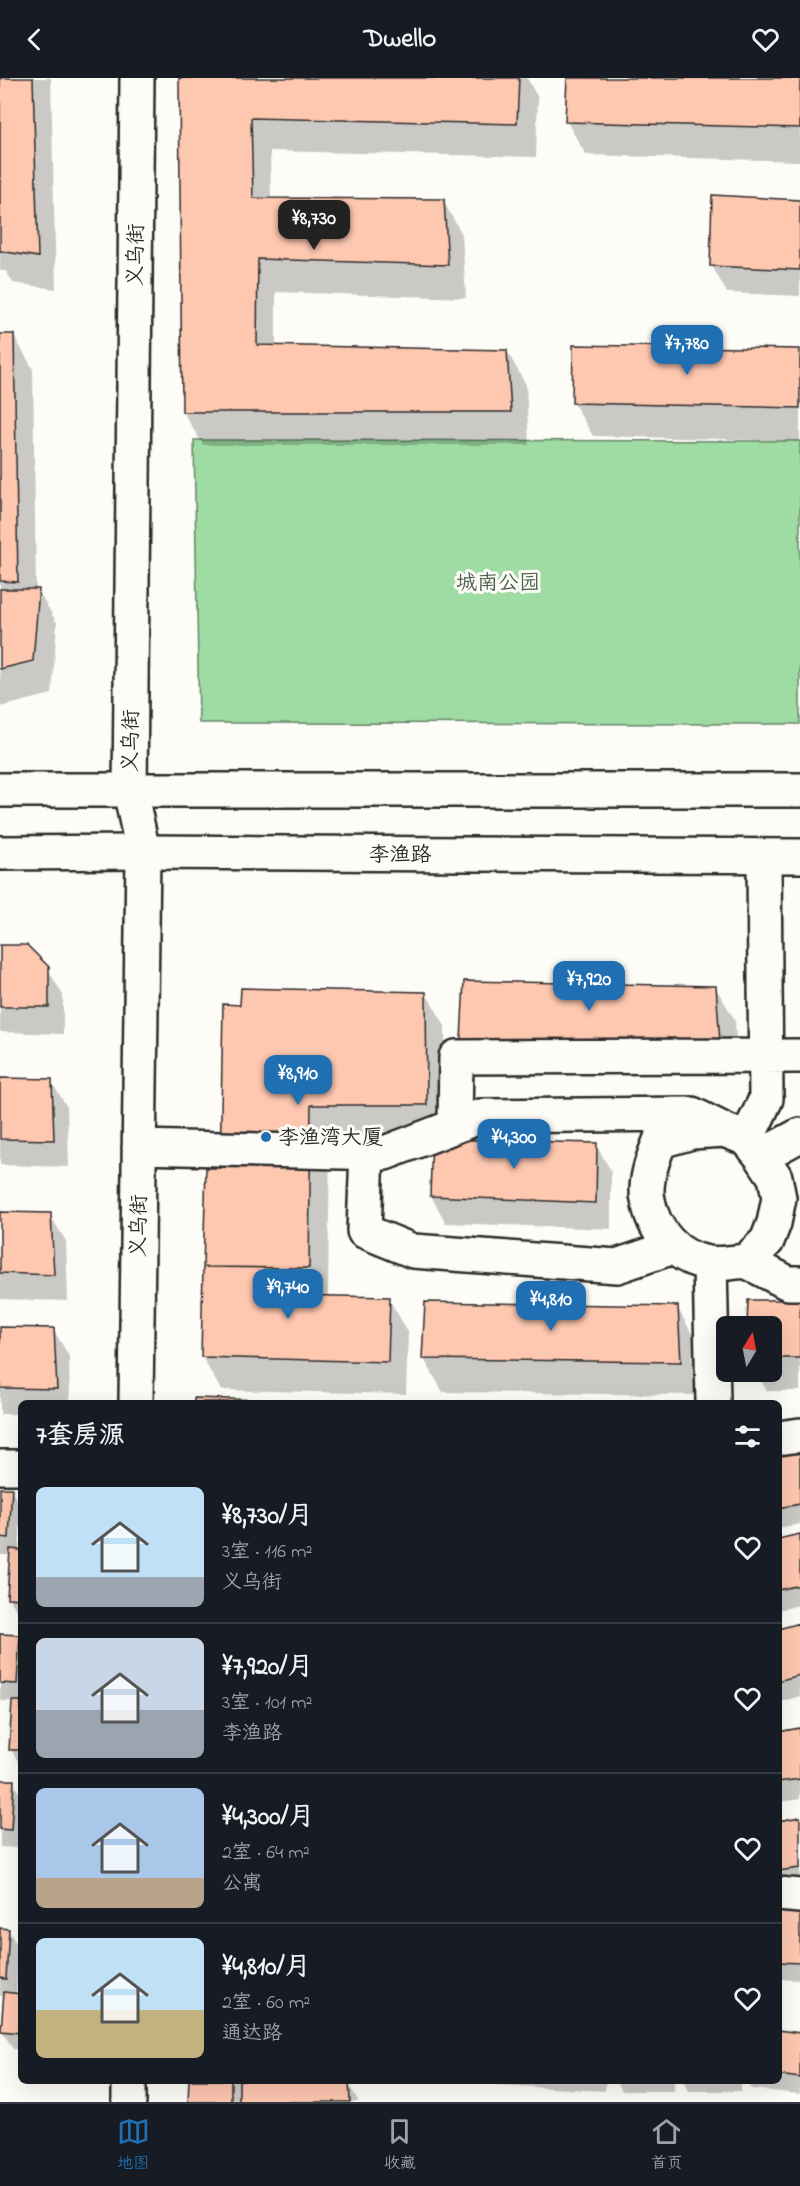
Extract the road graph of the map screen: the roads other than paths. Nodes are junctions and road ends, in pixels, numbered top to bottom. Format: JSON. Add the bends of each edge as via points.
{"nodes":[{"id":1,"x":137,"y":78,"type":"edge"},
{"id":2,"x":0,"y":790,"type":"edge"},
{"id":3,"x":130,"y":790,"type":"junction"},
{"id":4,"x":800,"y":790,"type":"edge"},
{"id":5,"x":143,"y":852,"type":"junction"},
{"id":6,"x":0,"y":853,"type":"edge"},
{"id":7,"x":764,"y":856,"type":"junction"},
{"id":8,"x":800,"y":856,"type":"edge"},
{"id":9,"x":765,"y":1056,"type":"junction"},
{"id":10,"x":800,"y":1056,"type":"edge"},
{"id":11,"x":455,"y":1126,"type":"junction"},
{"id":12,"x":800,"y":1135,"type":"edge"},
{"id":13,"x":744,"y":1142,"type":"junction"},
{"id":14,"x":140,"y":1147,"type":"junction"},
{"id":15,"x":367,"y":1152,"type":"junction"},
{"id":16,"x":787,"y":1221,"type":"edge"},
{"id":17,"x":674,"y":1248,"type":"junction"},
{"id":18,"x":746,"y":1261,"type":"junction"},
{"id":19,"x":710,"y":1264,"type":"junction"},
{"id":20,"x":800,"y":1283,"type":"edge"},
{"id":21,"x":136,"y":1400,"type":"edge"},
{"id":22,"x":713,"y":1400,"type":"edge"},
{"id":23,"x":800,"y":1435,"type":"edge"},
{"id":24,"x":782,"y":1437,"type":"edge"},
{"id":25,"x":0,"y":1467,"type":"edge"},
{"id":26,"x":18,"y":1467,"type":"edge"},
{"id":27,"x":782,"y":1894,"type":"edge"},
{"id":28,"x":800,"y":1896,"type":"edge"},
{"id":29,"x":129,"y":2084,"type":"edge"},
{"id":30,"x":129,"y":2102,"type":"edge"}],
"edges":[{"from":1,"to":3,"type":"main road","name":"义乌街"},
{"from":2,"to":3,"type":"main road"},
{"from":3,"to":4,"type":"main road"},
{"from":3,"to":5,"type":"main road","name":"义乌街"},
{"from":5,"to":6,"type":"main road","name":"李渔路"},
{"from":5,"to":7,"type":"main road","name":"李渔路"},
{"from":5,"to":14,"type":"main road","name":"义乌街"},
{"from":7,"to":8,"type":"main road","name":"李渔路"},
{"from":7,"to":9,"type":"main road"},
{"from":9,"to":10,"type":"main road"},
{"from":9,"to":11,"type":"main road","via":[[456,1057]]},
{"from":9,"to":13,"type":"main road","via":[[766,1099]]},
{"from":11,"to":13,"type":"main road","via":[[481,1116],[692,1114]]},
{"from":11,"to":15,"type":"main road","via":[[385,1153]]},
{"from":12,"to":13,"type":"main road"},
{"from":13,"to":16,"type":"main road","via":[[775,1178]]},
{"from":13,"to":17,"type":"main road","via":[[692,1132],[660,1141],[651,1165],[647,1199],[659,1230]]},
{"from":14,"to":15,"type":"main road"},
{"from":14,"to":21,"type":"main road","name":"义乌街"},
{"from":15,"to":17,"type":"main road","via":[[364,1231],[413,1251],[617,1266]]},
{"from":16,"to":18,"type":"main road"},
{"from":17,"to":19,"type":"main road"},
{"from":18,"to":19,"type":"main road"},
{"from":18,"to":20,"type":"main road","via":[[788,1283]]},
{"from":19,"to":22,"type":"main road"},
{"from":23,"to":24,"type":"main road"},
{"from":25,"to":26,"type":"main road"},
{"from":27,"to":28,"type":"main road"},
{"from":29,"to":30,"type":"main road"}]}
